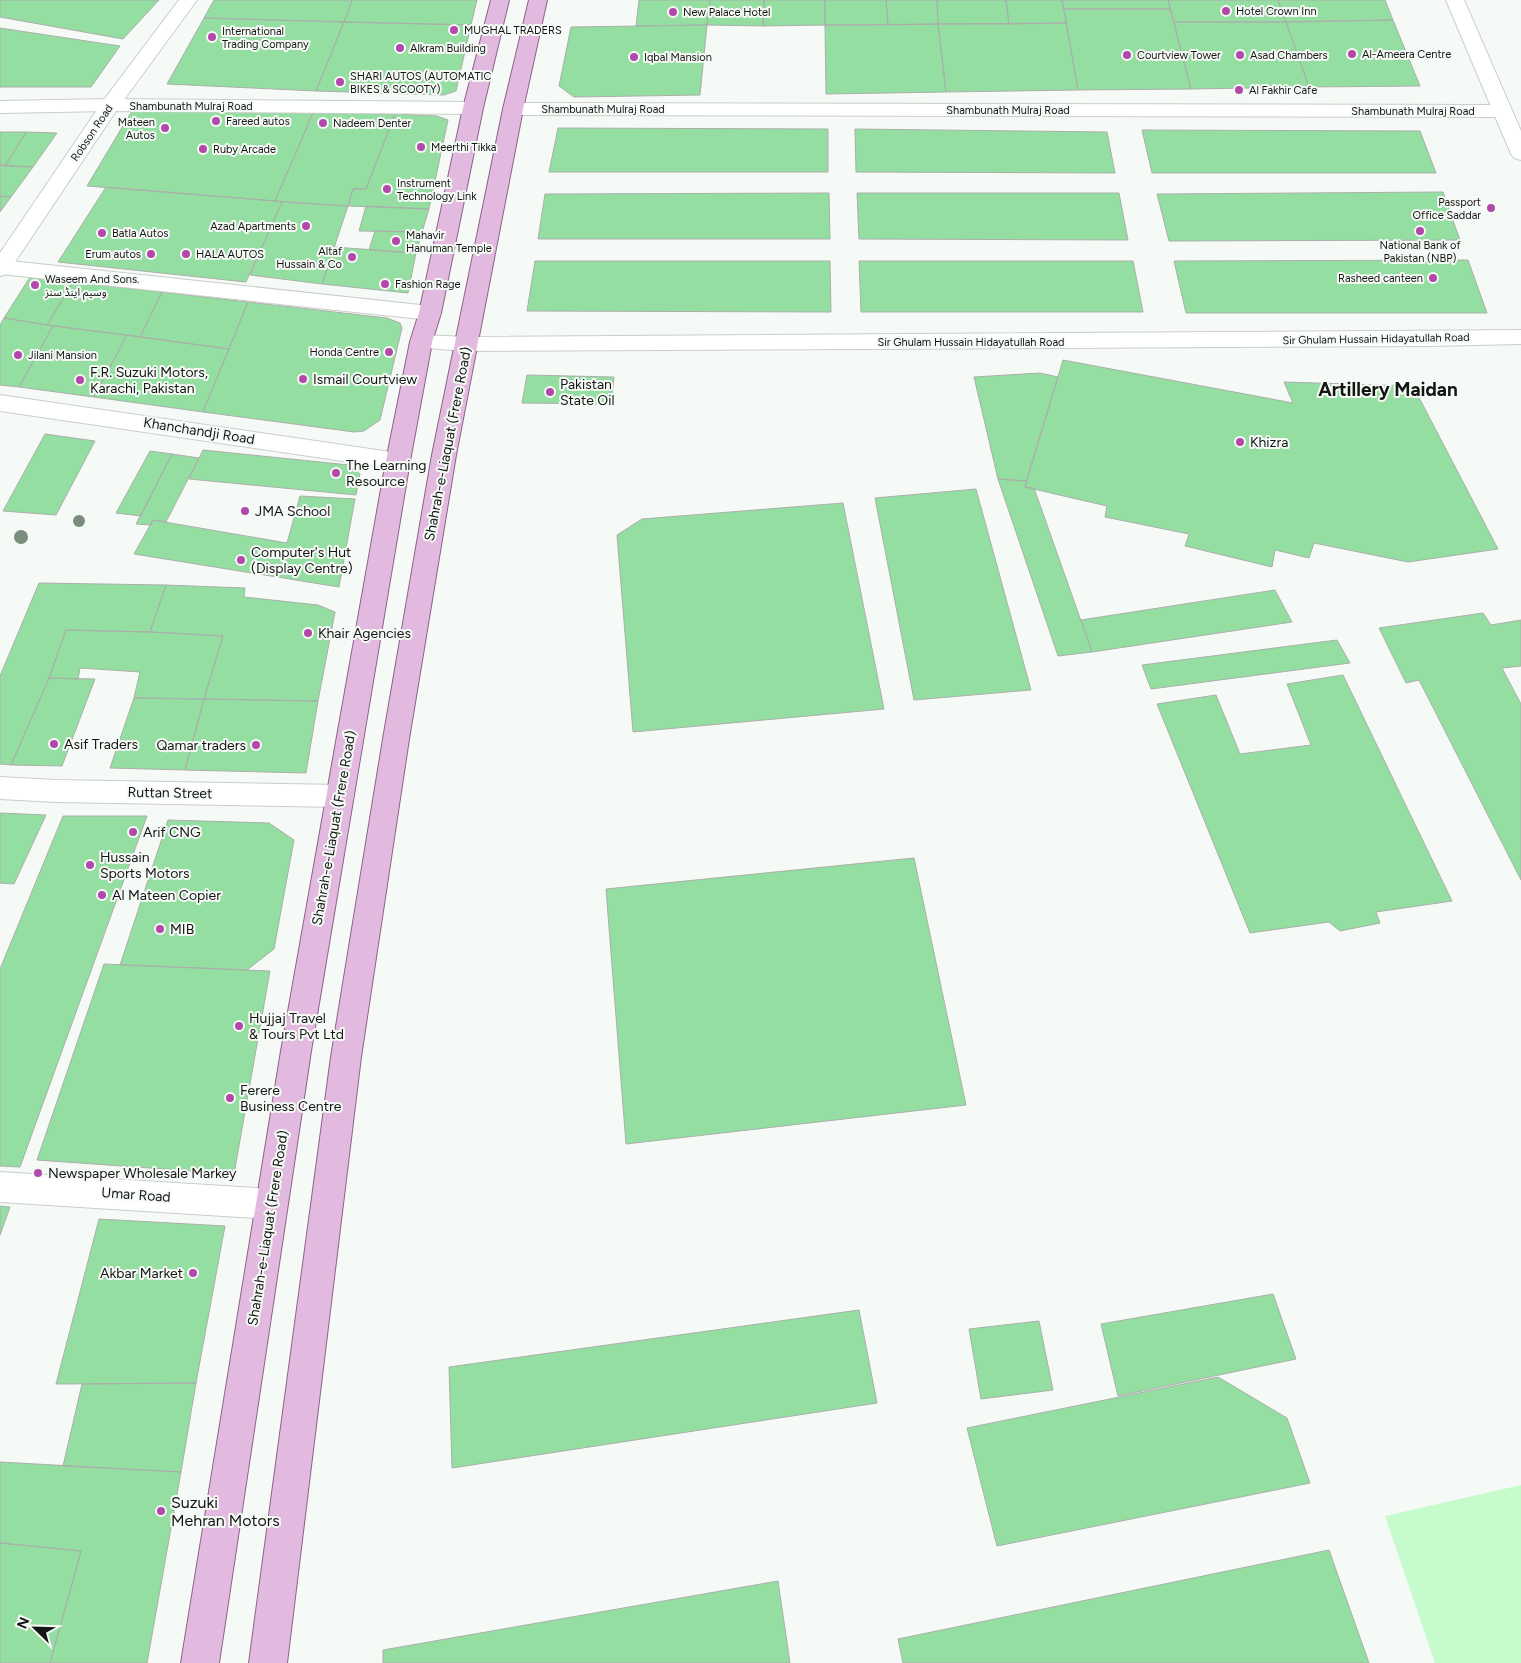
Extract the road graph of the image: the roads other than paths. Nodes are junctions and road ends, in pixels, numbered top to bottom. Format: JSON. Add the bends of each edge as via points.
{"nodes":[{"id":1,"x":188,"y":0,"type":"edge"},
{"id":2,"x":500,"y":0,"type":"edge"},
{"id":3,"x":538,"y":0,"type":"edge"},
{"id":4,"x":1455,"y":0,"type":"edge"},
{"id":5,"x":110,"y":105,"type":"junction"},
{"id":6,"x":0,"y":107,"type":"edge"},
{"id":7,"x":473,"y":108,"type":"junction"},
{"id":8,"x":513,"y":109,"type":"junction"},
{"id":9,"x":1502,"y":111,"type":"junction"},
{"id":10,"x":1521,"y":154,"type":"edge"},
{"id":11,"x":1,"y":268,"type":"edge"},
{"id":12,"x":430,"y":313,"type":"junction"},
{"id":13,"x":1521,"y":337,"type":"edge"},
{"id":14,"x":421,"y":342,"type":"junction"},
{"id":15,"x":467,"y":344,"type":"junction"},
{"id":16,"x":0,"y":403,"type":"edge"},
{"id":17,"x":398,"y":461,"type":"junction"},
{"id":18,"x":0,"y":788,"type":"edge"},
{"id":19,"x":340,"y":796,"type":"junction"},
{"id":20,"x":0,"y":1187,"type":"edge"},
{"id":21,"x":271,"y":1204,"type":"junction"},
{"id":22,"x":200,"y":1663,"type":"edge"},
{"id":23,"x":268,"y":1663,"type":"edge"}],
"edges":[{"from":1,"to":5,"type":"street","name":"Robson Road"},
{"from":2,"to":7,"type":"main road","name":"Shahrah-e-Liaquat (Frere Road)"},
{"from":3,"to":8,"type":"main road","name":"Shahrah-e-Liaquat (Frere Road)"},
{"from":4,"to":9,"type":"street"},
{"from":5,"to":6,"type":"street","name":"Shambunath Mulraj Road"},
{"from":5,"to":7,"type":"street","name":"Shambunath Mulraj Road"},
{"from":5,"to":11,"type":"street","name":"Robson Road"},
{"from":7,"to":12,"type":"main road","name":"Shahrah-e-Liaquat (Frere Road)"},
{"from":8,"to":9,"type":"street","name":"Shambunath Mulraj Road"},
{"from":8,"to":15,"type":"main road","name":"Shahrah-e-Liaquat (Frere Road)"},
{"from":9,"to":10,"type":"street"},
{"from":11,"to":12,"type":"street"},
{"from":12,"to":14,"type":"main road","name":"Shahrah-e-Liaquat (Frere Road)"},
{"from":13,"to":15,"type":"street","name":"Sir Ghulam Hussain Hidayatullah Road"},
{"from":14,"to":15,"type":"street","name":"Sir Ghulam Hussain Hidayatullah Road"},
{"from":14,"to":17,"type":"main road","name":"Shahrah-e-Liaquat (Frere Road)"},
{"from":15,"to":23,"type":"main road","name":"Shahrah-e-Liaquat (Frere Road)","via":[[444,455],[346,1057]]},
{"from":16,"to":17,"type":"street","name":"Khanchandji Road"},
{"from":17,"to":19,"type":"main road","name":"Shahrah-e-Liaquat (Frere Road)"},
{"from":18,"to":19,"type":"street","name":"Ruttan Street"},
{"from":19,"to":21,"type":"main road","name":"Shahrah-e-Liaquat (Frere Road)"},
{"from":20,"to":21,"type":"street","name":"Umar Road"},
{"from":21,"to":22,"type":"main road","name":"Shahrah-e-Liaquat (Frere Road)"}]}
